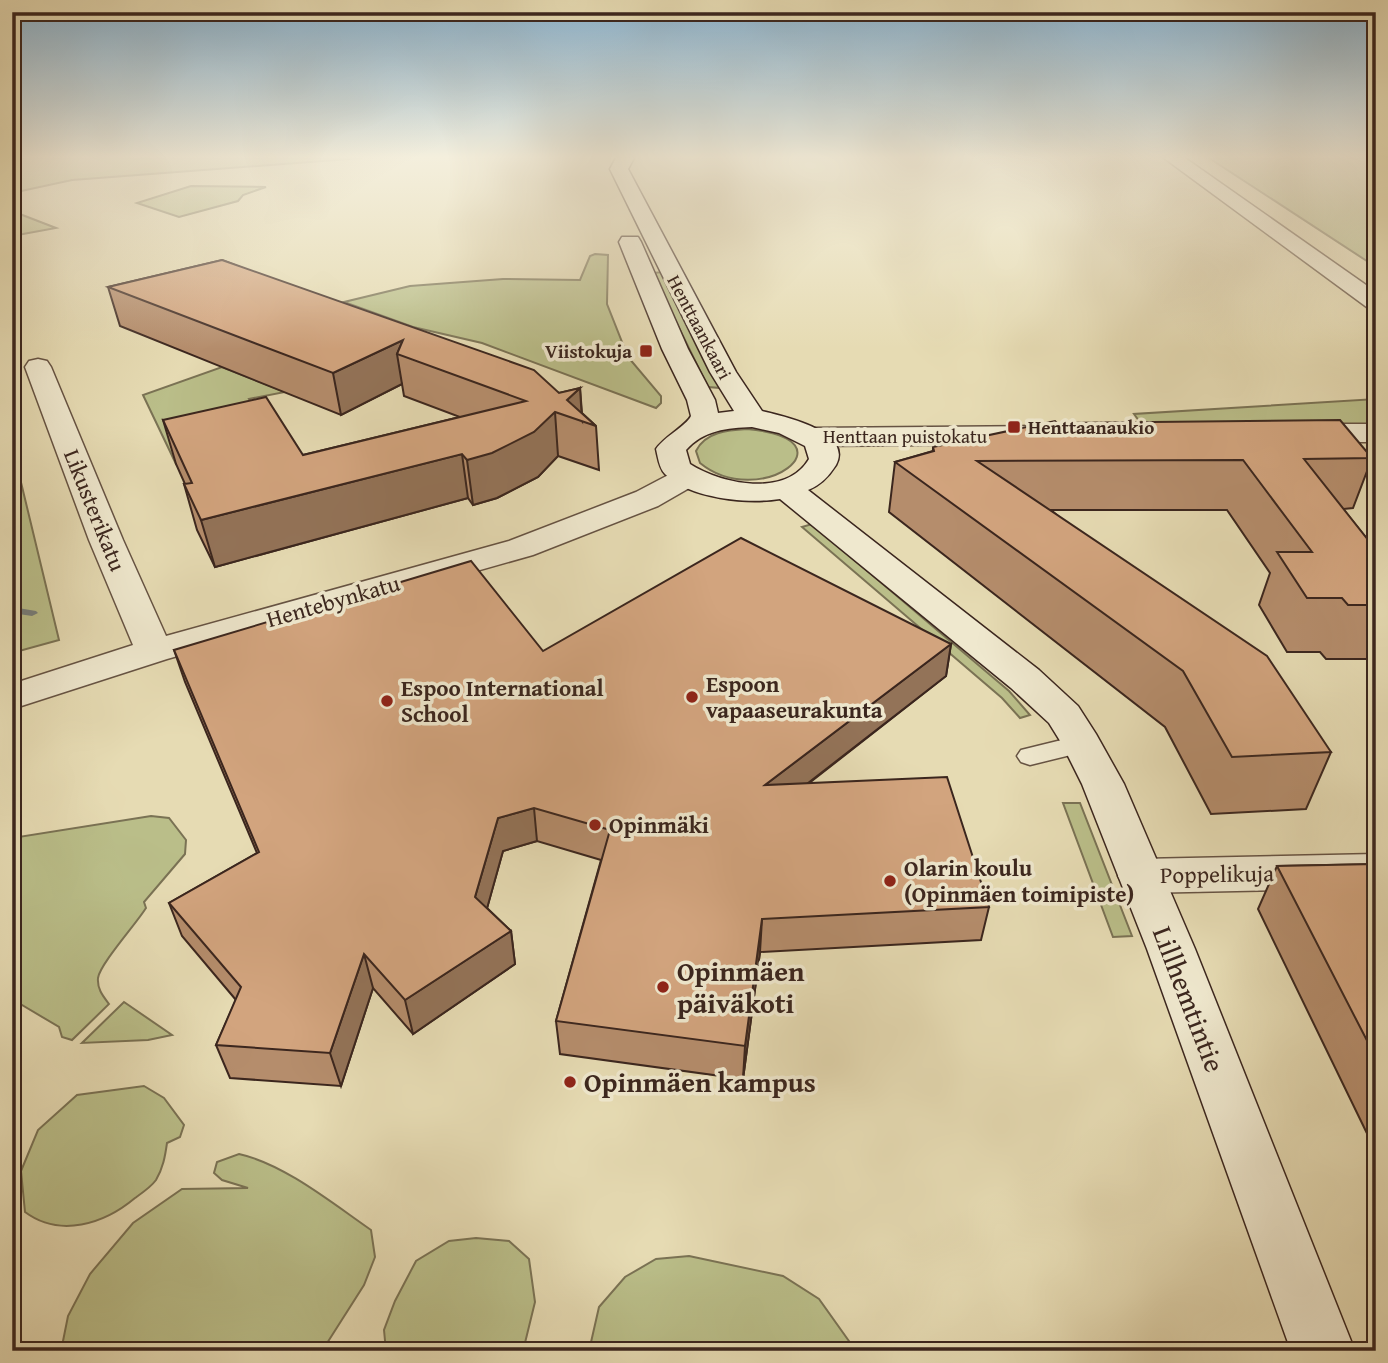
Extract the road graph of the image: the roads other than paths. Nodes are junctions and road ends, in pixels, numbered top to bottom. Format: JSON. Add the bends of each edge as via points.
{"nodes":[{"id":1,"x":646,"y":222,"type":"edge"},
{"id":2,"x":1262,"y":222,"type":"edge"},
{"id":3,"x":621,"y":224,"type":"dead end"},
{"id":4,"x":1376,"y":303,"type":"edge"},
{"id":5,"x":38,"y":367,"type":"dead end"},
{"id":6,"x":752,"y":418,"type":"junction"},
{"id":7,"x":699,"y":426,"type":"junction"},
{"id":8,"x":1376,"y":433,"type":"edge"},
{"id":9,"x":1065,"y":441,"type":"edge"},
{"id":10,"x":1376,"y":443,"type":"edge"},
{"id":11,"x":817,"y":447,"type":"junction"},
{"id":12,"x":687,"y":477,"type":"junction"},
{"id":13,"x":786,"y":488,"type":"junction"},
{"id":14,"x":154,"y":651,"type":"junction"},
{"id":15,"x":12,"y":696,"type":"edge"},
{"id":16,"x":1082,"y":744,"type":"junction"},
{"id":17,"x":1030,"y":756,"type":"dead end"},
{"id":18,"x":1376,"y":871,"type":"edge"},
{"id":19,"x":1141,"y":876,"type":"junction"},
{"id":20,"x":1323,"y":1351,"type":"edge"}],
"edges":[{"from":1,"to":6,"type":"main road","name":"Henttaankaari","via":[[723,372]]},
{"from":2,"to":4,"type":"main road"},
{"from":3,"to":7,"type":"main road","name":"Henttaankaari","via":[[701,400],[705,416]]},
{"from":5,"to":14,"type":"main road","name":"Likusterikatu"},
{"from":6,"to":7,"type":"main road"},
{"from":6,"to":11,"type":"main road","via":[[796,428]]},
{"from":7,"to":12,"type":"main road","via":[[686,432],[671,449],[676,468]]},
{"from":8,"to":10,"type":"main road","via":[[1265,439]]},
{"from":9,"to":11,"type":"main road","name":"Henttaan puistokatu","via":[[875,451]]},
{"from":11,"to":13,"type":"main road","via":[[818,470]]},
{"from":12,"to":13,"type":"main road","via":[[725,490]]},
{"from":12,"to":14,"type":"main road","name":"Hentebynkatu","via":[[647,499],[522,548]]},
{"from":13,"to":16,"type":"main road","name":"Lillhemtintie","via":[[1025,679],[1064,715]]},
{"from":14,"to":15,"type":"main road","name":"Hentebynkatu"},
{"from":16,"to":17,"type":"lane"},
{"from":16,"to":19,"type":"main road","name":"Lillhemtintie","via":[[1104,784]]},
{"from":18,"to":19,"type":"main road","name":"Poppelikuja"},
{"from":19,"to":20,"type":"main road","name":"Lillhemtintie"}]}
